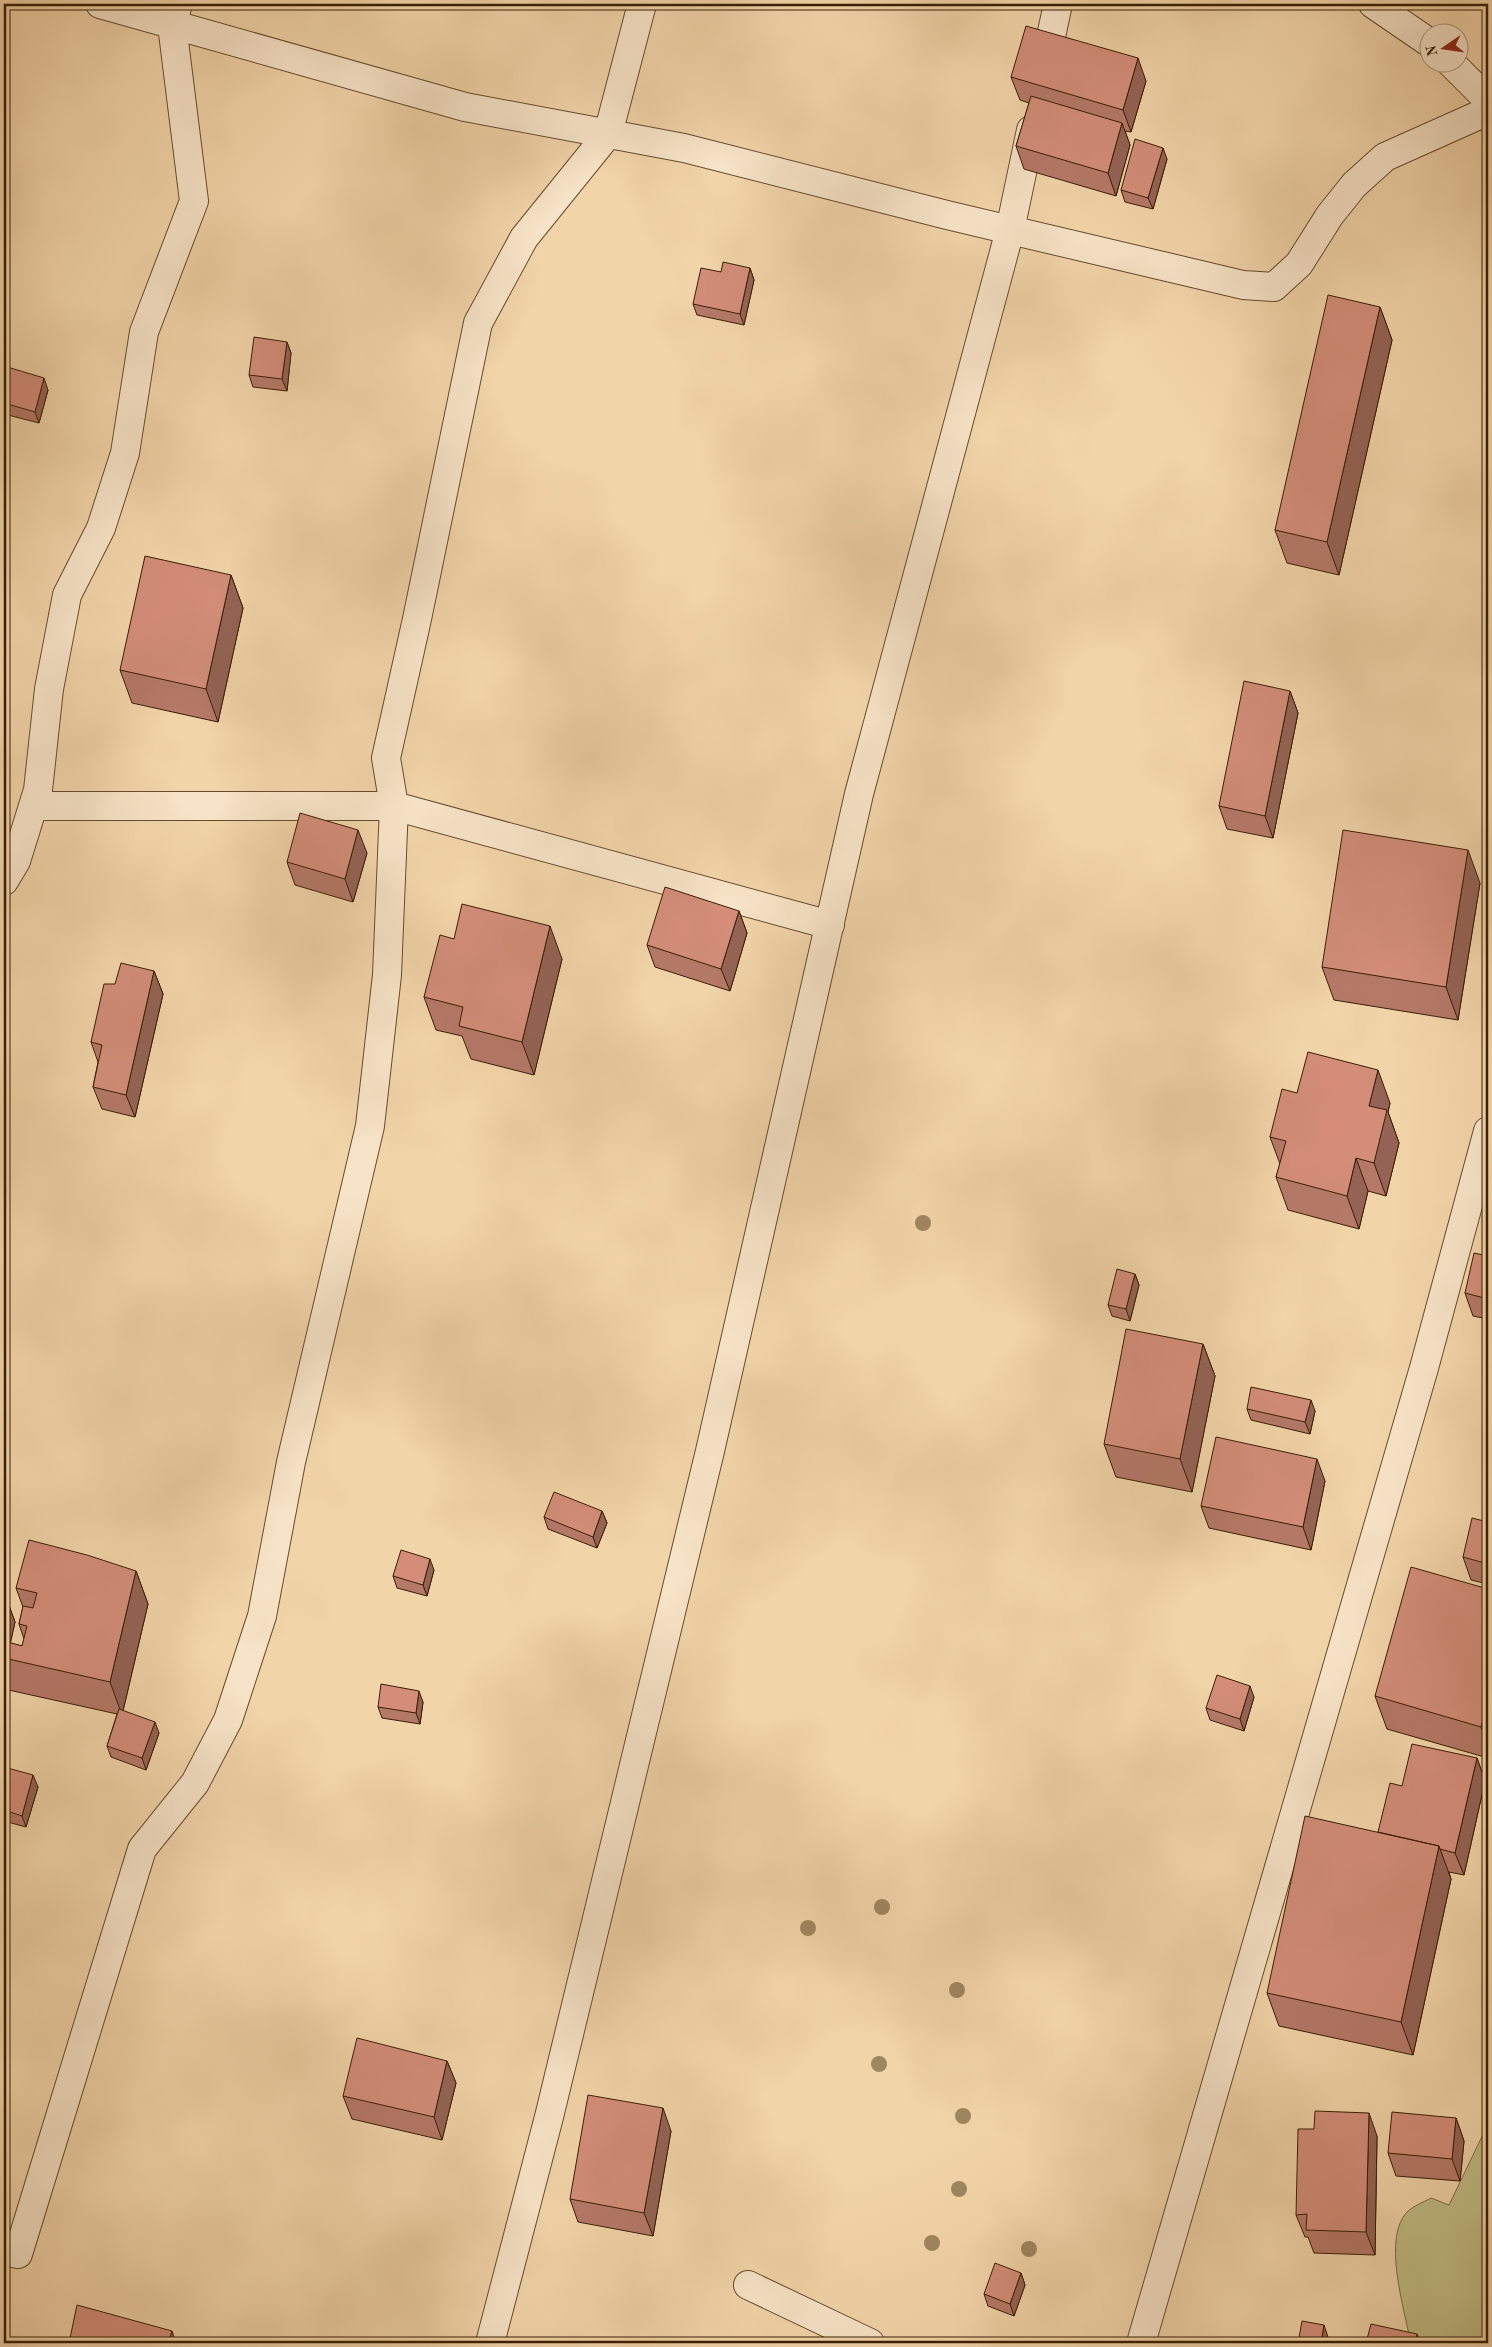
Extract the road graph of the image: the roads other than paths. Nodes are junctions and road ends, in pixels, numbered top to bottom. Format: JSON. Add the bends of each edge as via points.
{"nodes":[{"id":1,"x":100,"y":4,"type":"edge"},
{"id":2,"x":642,"y":4,"type":"edge"},
{"id":3,"x":1058,"y":4,"type":"edge"},
{"id":4,"x":1373,"y":4,"type":"edge"},
{"id":5,"x":175,"y":14,"type":"edge"},
{"id":6,"x":1420,"y":36,"type":"edge"},
{"id":7,"x":1460,"y":72,"type":"edge"},
{"id":8,"x":1488,"y":100,"type":"edge"},
{"id":9,"x":1488,"y":111,"type":"edge"},
{"id":10,"x":608,"y":134,"type":"junction"},
{"id":11,"x":1010,"y":230,"type":"junction"},
{"id":12,"x":33,"y":806,"type":"junction"},
{"id":13,"x":394,"y":806,"type":"junction"},
{"id":14,"x":4,"y":881,"type":"edge"},
{"id":15,"x":830,"y":925,"type":"junction"},
{"id":16,"x":1488,"y":1131,"type":"edge"},
{"id":17,"x":4,"y":2251,"type":"edge"},
{"id":18,"x":748,"y":2285,"type":"dead end"},
{"id":19,"x":490,"y":2343,"type":"edge"},
{"id":20,"x":870,"y":2343,"type":"edge"},
{"id":21,"x":1141,"y":2343,"type":"edge"}],
"edges":[{"from":1,"to":5,"type":"street"},
{"from":2,"to":10,"type":"street"},
{"from":3,"to":11,"type":"street"},
{"from":4,"to":6,"type":"street"},
{"from":5,"to":10,"type":"street","via":[[465,107]]},
{"from":5,"to":12,"type":"street","via":[[194,201],[144,332],[122,463],[101,528],[67,595],[49,689],[38,790]]},
{"from":7,"to":8,"type":"street"},
{"from":9,"to":11,"type":"street","via":[[1385,157],[1354,184],[1330,214],[1300,264],[1274,287],[1244,285]]},
{"from":10,"to":11,"type":"street","via":[[684,148]]},
{"from":10,"to":13,"type":"street","via":[[524,238],[478,323],[386,758]]},
{"from":11,"to":15,"type":"street","via":[[859,794]]},
{"from":12,"to":13,"type":"street"},
{"from":12,"to":14,"type":"street","via":[[16,861]]},
{"from":13,"to":15,"type":"street"},
{"from":13,"to":17,"type":"street","via":[[387,975],[370,1126],[291,1462],[262,1616],[224,1728],[196,1783],[142,1849],[18,2254]]},
{"from":15,"to":19,"type":"street","via":[[710,1451],[549,2117]]},
{"from":16,"to":21,"type":"street","via":[[1424,1368]]},
{"from":18,"to":20,"type":"street"}]}
